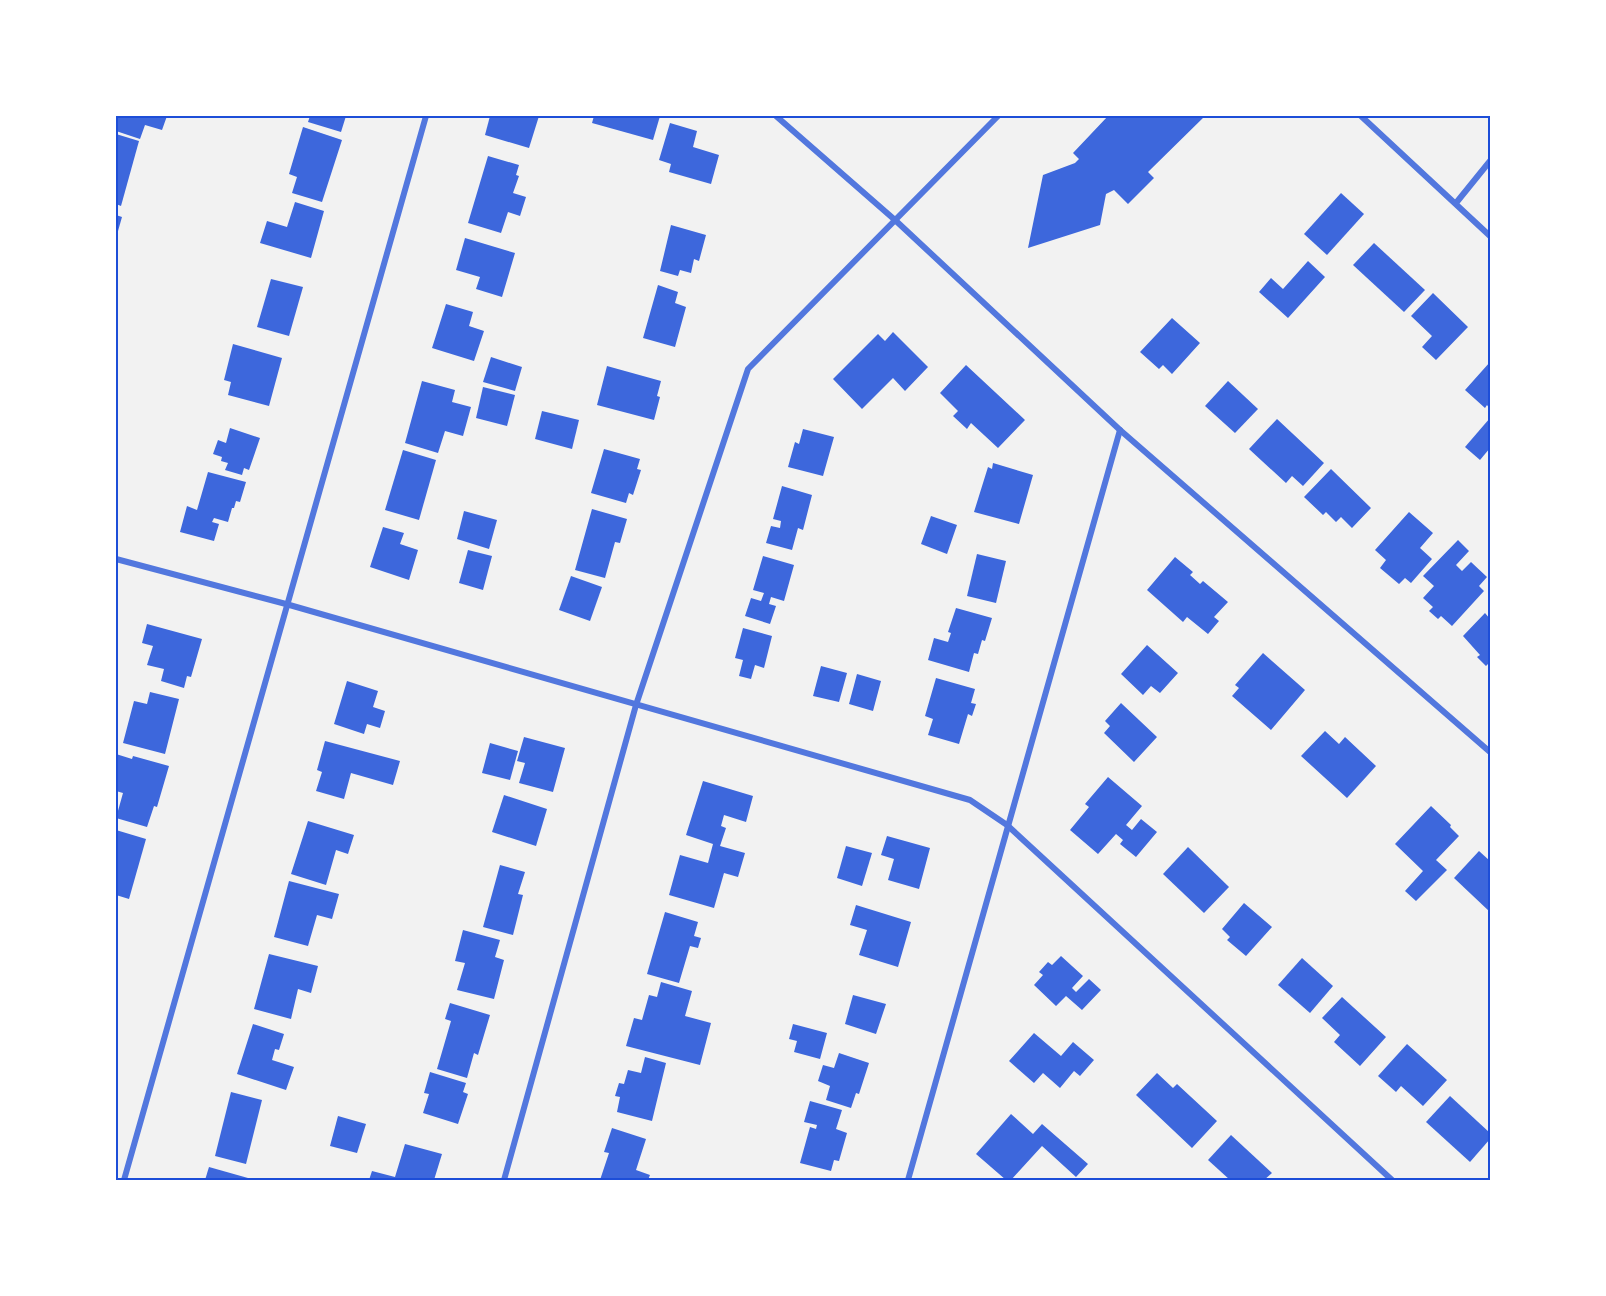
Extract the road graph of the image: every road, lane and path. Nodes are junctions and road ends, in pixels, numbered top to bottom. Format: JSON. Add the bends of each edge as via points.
{"nodes":[{"id":1,"x":426,"y":116,"type":"edge"},
{"id":2,"x":776,"y":116,"type":"edge"},
{"id":3,"x":998,"y":116,"type":"edge"},
{"id":4,"x":1361,"y":116,"type":"edge"},
{"id":5,"x":1491,"y":161,"type":"edge"},
{"id":6,"x":1456,"y":203,"type":"junction"},
{"id":7,"x":895,"y":220,"type":"junction"},
{"id":8,"x":1491,"y":236,"type":"edge"},
{"id":9,"x":1119,"y":430,"type":"junction"},
{"id":10,"x":116,"y":559,"type":"edge"},
{"id":11,"x":286,"y":604,"type":"junction"},
{"id":12,"x":636,"y":705,"type":"junction"},
{"id":13,"x":1491,"y":752,"type":"edge"},
{"id":14,"x":1007,"y":825,"type":"junction"},
{"id":15,"x":124,"y":1180,"type":"edge"},
{"id":16,"x":504,"y":1180,"type":"edge"},
{"id":17,"x":908,"y":1180,"type":"edge"},
{"id":18,"x":1392,"y":1180,"type":"edge"}],
"edges":[{"from":1,"to":11,"type":"street"},
{"from":2,"to":7,"type":"street"},
{"from":3,"to":7,"type":"street"},
{"from":4,"to":6,"type":"street"},
{"from":5,"to":6,"type":"street"},
{"from":6,"to":8,"type":"street"},
{"from":7,"to":9,"type":"street"},
{"from":7,"to":12,"type":"street","via":[[748,369]]},
{"from":9,"to":13,"type":"street"},
{"from":9,"to":14,"type":"street"},
{"from":10,"to":11,"type":"street"},
{"from":11,"to":12,"type":"street"},
{"from":11,"to":15,"type":"street"},
{"from":12,"to":14,"type":"street","via":[[970,800]]},
{"from":12,"to":16,"type":"street"},
{"from":14,"to":17,"type":"street"},
{"from":14,"to":18,"type":"street"}]}
